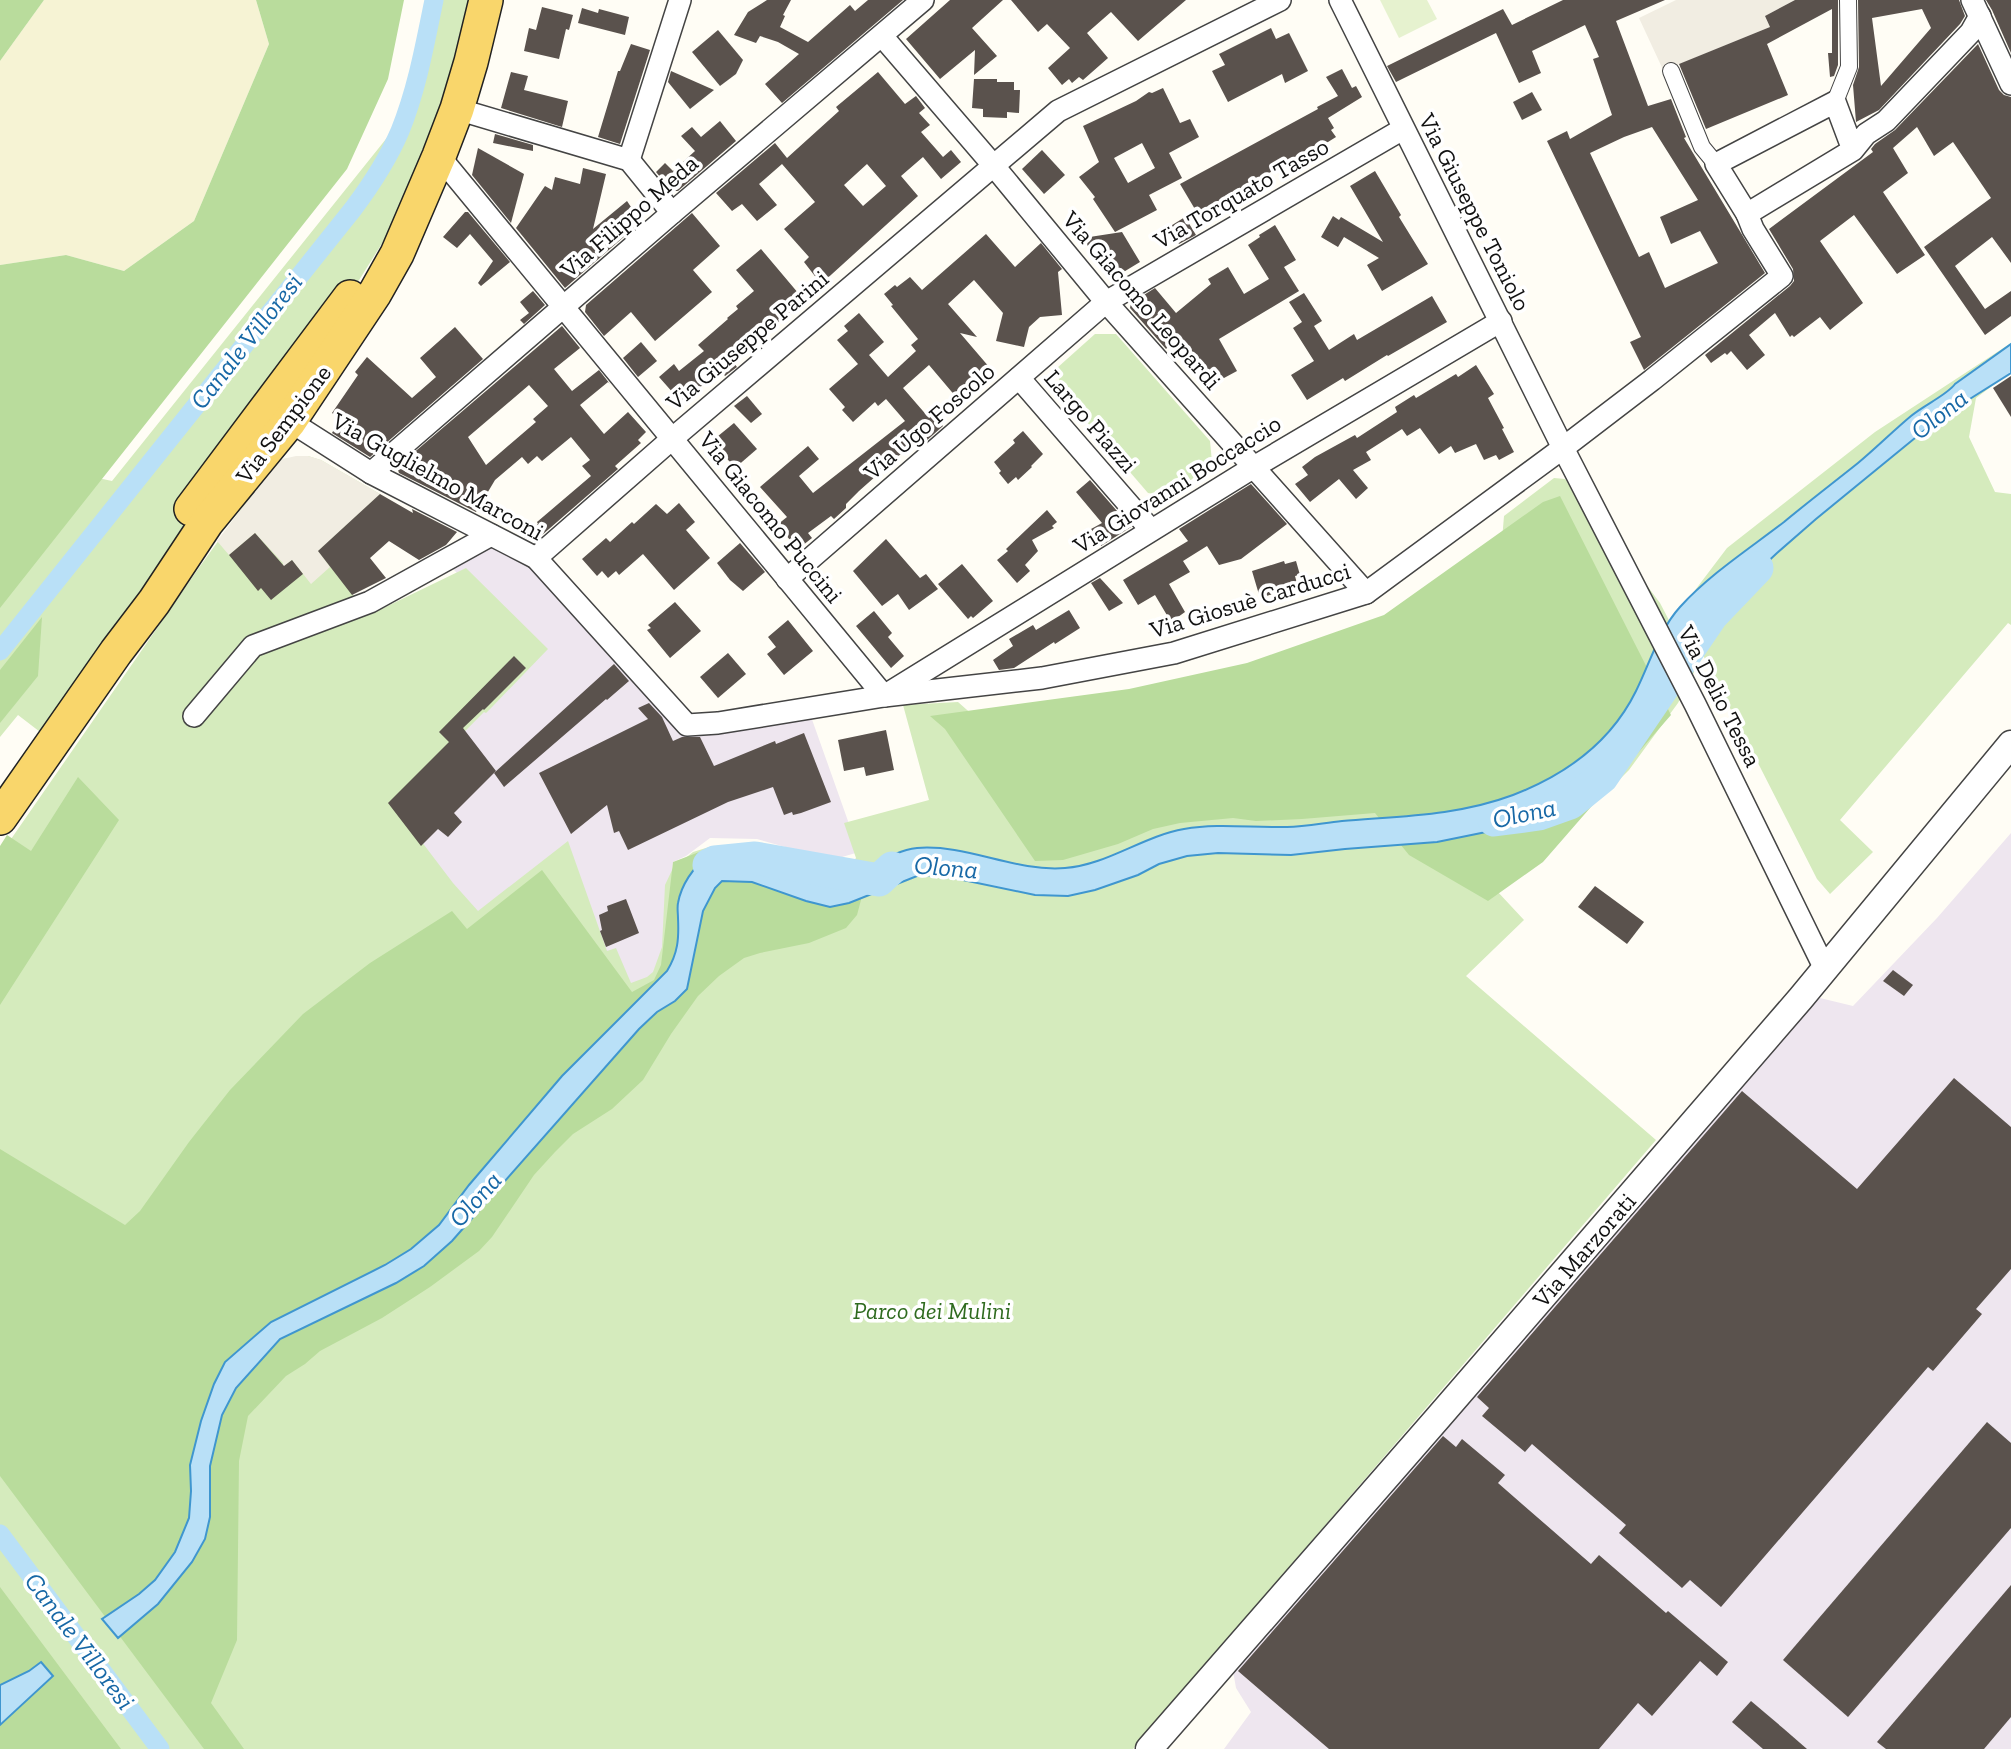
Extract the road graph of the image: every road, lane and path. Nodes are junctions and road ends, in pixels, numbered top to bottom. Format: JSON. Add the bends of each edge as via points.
{"nodes":[{"id":1,"x":486,"y":0,"type":"edge"},
{"id":2,"x":680,"y":0,"type":"edge"},
{"id":3,"x":923,"y":0,"type":"edge"},
{"id":4,"x":1280,"y":0,"type":"edge"},
{"id":5,"x":1340,"y":0,"type":"edge"},
{"id":6,"x":1848,"y":0,"type":"edge"},
{"id":7,"x":1976,"y":8,"type":"edge"},
{"id":8,"x":882,"y":36,"type":"junction"},
{"id":9,"x":1671,"y":71,"type":"dead end"},
{"id":10,"x":2011,"y":84,"type":"edge"},
{"id":11,"x":1835,"y":102,"type":"junction"},
{"id":12,"x":457,"y":109,"type":"junction"},
{"id":13,"x":1403,"y":128,"type":"junction"},
{"id":14,"x":1853,"y":150,"type":"junction"},
{"id":15,"x":629,"y":160,"type":"junction"},
{"id":16,"x":1716,"y":164,"type":"junction"},
{"id":17,"x":993,"y":165,"type":"junction"},
{"id":18,"x":433,"y":169,"type":"junction"},
{"id":19,"x":672,"y":213,"type":"junction"},
{"id":20,"x":1747,"y":214,"type":"junction"},
{"id":21,"x":1106,"y":302,"type":"junction"},
{"id":22,"x":564,"y":308,"type":"junction"},
{"id":23,"x":1501,"y":321,"type":"junction"},
{"id":24,"x":1019,"y":378,"type":"junction"},
{"id":25,"x":279,"y":414,"type":"junction"},
{"id":26,"x":673,"y":438,"type":"junction"},
{"id":27,"x":1563,"y":448,"type":"junction"},
{"id":28,"x":1254,"y":467,"type":"junction"},
{"id":29,"x":371,"y":473,"type":"junction"},
{"id":30,"x":1151,"y":530,"type":"junction"},
{"id":31,"x":491,"y":536,"type":"junction"},
{"id":32,"x":536,"y":558,"type":"junction"},
{"id":33,"x":787,"y":579,"type":"junction"},
{"id":34,"x":1366,"y":593,"type":"junction"},
{"id":35,"x":884,"y":696,"type":"junction"},
{"id":36,"x":194,"y":716,"type":"dead end"},
{"id":37,"x":687,"y":725,"type":"joint"},
{"id":38,"x":2011,"y":744,"type":"edge"},
{"id":39,"x":0,"y":818,"type":"edge"},
{"id":40,"x":1825,"y":969,"type":"junction"},
{"id":41,"x":1149,"y":1749,"type":"edge"}],
"edges":[{"from":1,"to":12,"type":"main road","name":"Via Sempione"},
{"from":2,"to":15,"type":"street"},
{"from":3,"to":8,"type":"street","name":"Via Filippo Meda"},
{"from":4,"to":17,"type":"street","name":"Via Giuseppe Parini","via":[[1058,111]]},
{"from":5,"to":13,"type":"street","name":"Via Giuseppe Toniolo"},
{"from":6,"to":11,"type":"street","via":[[1849,67]]},
{"from":7,"to":10,"type":"street"},
{"from":7,"to":14,"type":"street","via":[[1971,32]]},
{"from":8,"to":17,"type":"street","name":"Via Giacomo Leopardi"},
{"from":8,"to":19,"type":"street","name":"Via Filippo Meda"},
{"from":9,"to":16,"type":"street","via":[[1702,147]]},
{"from":11,"to":14,"type":"street"},
{"from":11,"to":16,"type":"street"},
{"from":12,"to":15,"type":"street"},
{"from":12,"to":18,"type":"main road","name":"Via Sempione"},
{"from":13,"to":21,"type":"street","name":"Via Torquato Tasso"},
{"from":13,"to":23,"type":"street","name":"Via Giuseppe Toniolo"},
{"from":14,"to":20,"type":"street"},
{"from":15,"to":19,"type":"street"},
{"from":16,"to":20,"type":"street"},
{"from":17,"to":21,"type":"street","name":"Via Giacomo Leopardi"},
{"from":17,"to":26,"type":"street","name":"Via Giuseppe Parini"},
{"from":18,"to":22,"type":"street","name":"Via Giacomo Puccini"},
{"from":18,"to":25,"type":"main road","name":"Via Sempione"},
{"from":19,"to":22,"type":"street","name":"Via Filippo Meda"},
{"from":20,"to":27,"type":"street","name":"Via Giosuè Carducci","via":[[1782,276]]},
{"from":21,"to":24,"type":"street","name":"Via Ugo Foscolo"},
{"from":21,"to":28,"type":"street","name":"Via Giacomo Leopardi"},
{"from":22,"to":26,"type":"street","name":"Via Giacomo Puccini"},
{"from":22,"to":29,"type":"street","name":"Via Filippo Meda"},
{"from":23,"to":27,"type":"street","name":"Via Giuseppe Toniolo"},
{"from":23,"to":28,"type":"street","name":"Via Giovanni Boccaccio"},
{"from":24,"to":30,"type":"street","name":"Largo Piazzi"},
{"from":24,"to":33,"type":"street","name":"Via Ugo Foscolo"},
{"from":25,"to":29,"type":"street","name":"Via Guglielmo Marconi"},
{"from":25,"to":39,"type":"main road","name":"Via Sempione","via":[[169,542],[116,652]]},
{"from":26,"to":32,"type":"street","name":"Via Giuseppe Parini"},
{"from":26,"to":33,"type":"street","name":"Via Giacomo Puccini"},
{"from":27,"to":34,"type":"street","name":"Via Giosuè Carducci"},
{"from":27,"to":40,"type":"street","name":"Via Delio Tessa"},
{"from":28,"to":30,"type":"street","name":"Via Giovanni Boccaccio"},
{"from":28,"to":34,"type":"street","name":"Via Giacomo Leopardi"},
{"from":29,"to":31,"type":"street","name":"Via Guglielmo Marconi"},
{"from":30,"to":35,"type":"street","name":"Via Giovanni Boccaccio"},
{"from":31,"to":32,"type":"street","name":"Via Guglielmo Marconi"},
{"from":31,"to":36,"type":"street","via":[[370,602],[253,646]]},
{"from":32,"to":37,"type":"street","name":"Via Guglielmo Marconi"},
{"from":33,"to":35,"type":"street","name":"Via Giacomo Puccini"},
{"from":34,"to":35,"type":"street","name":"Via Giosuè Carducci","via":[[1174,653],[1042,678]]},
{"from":35,"to":37,"type":"street","name":"Via Giosuè Carducci"},
{"from":38,"to":40,"type":"street","name":"Via Marzorati"},
{"from":40,"to":41,"type":"street","name":"Via Marzorati"}]}
